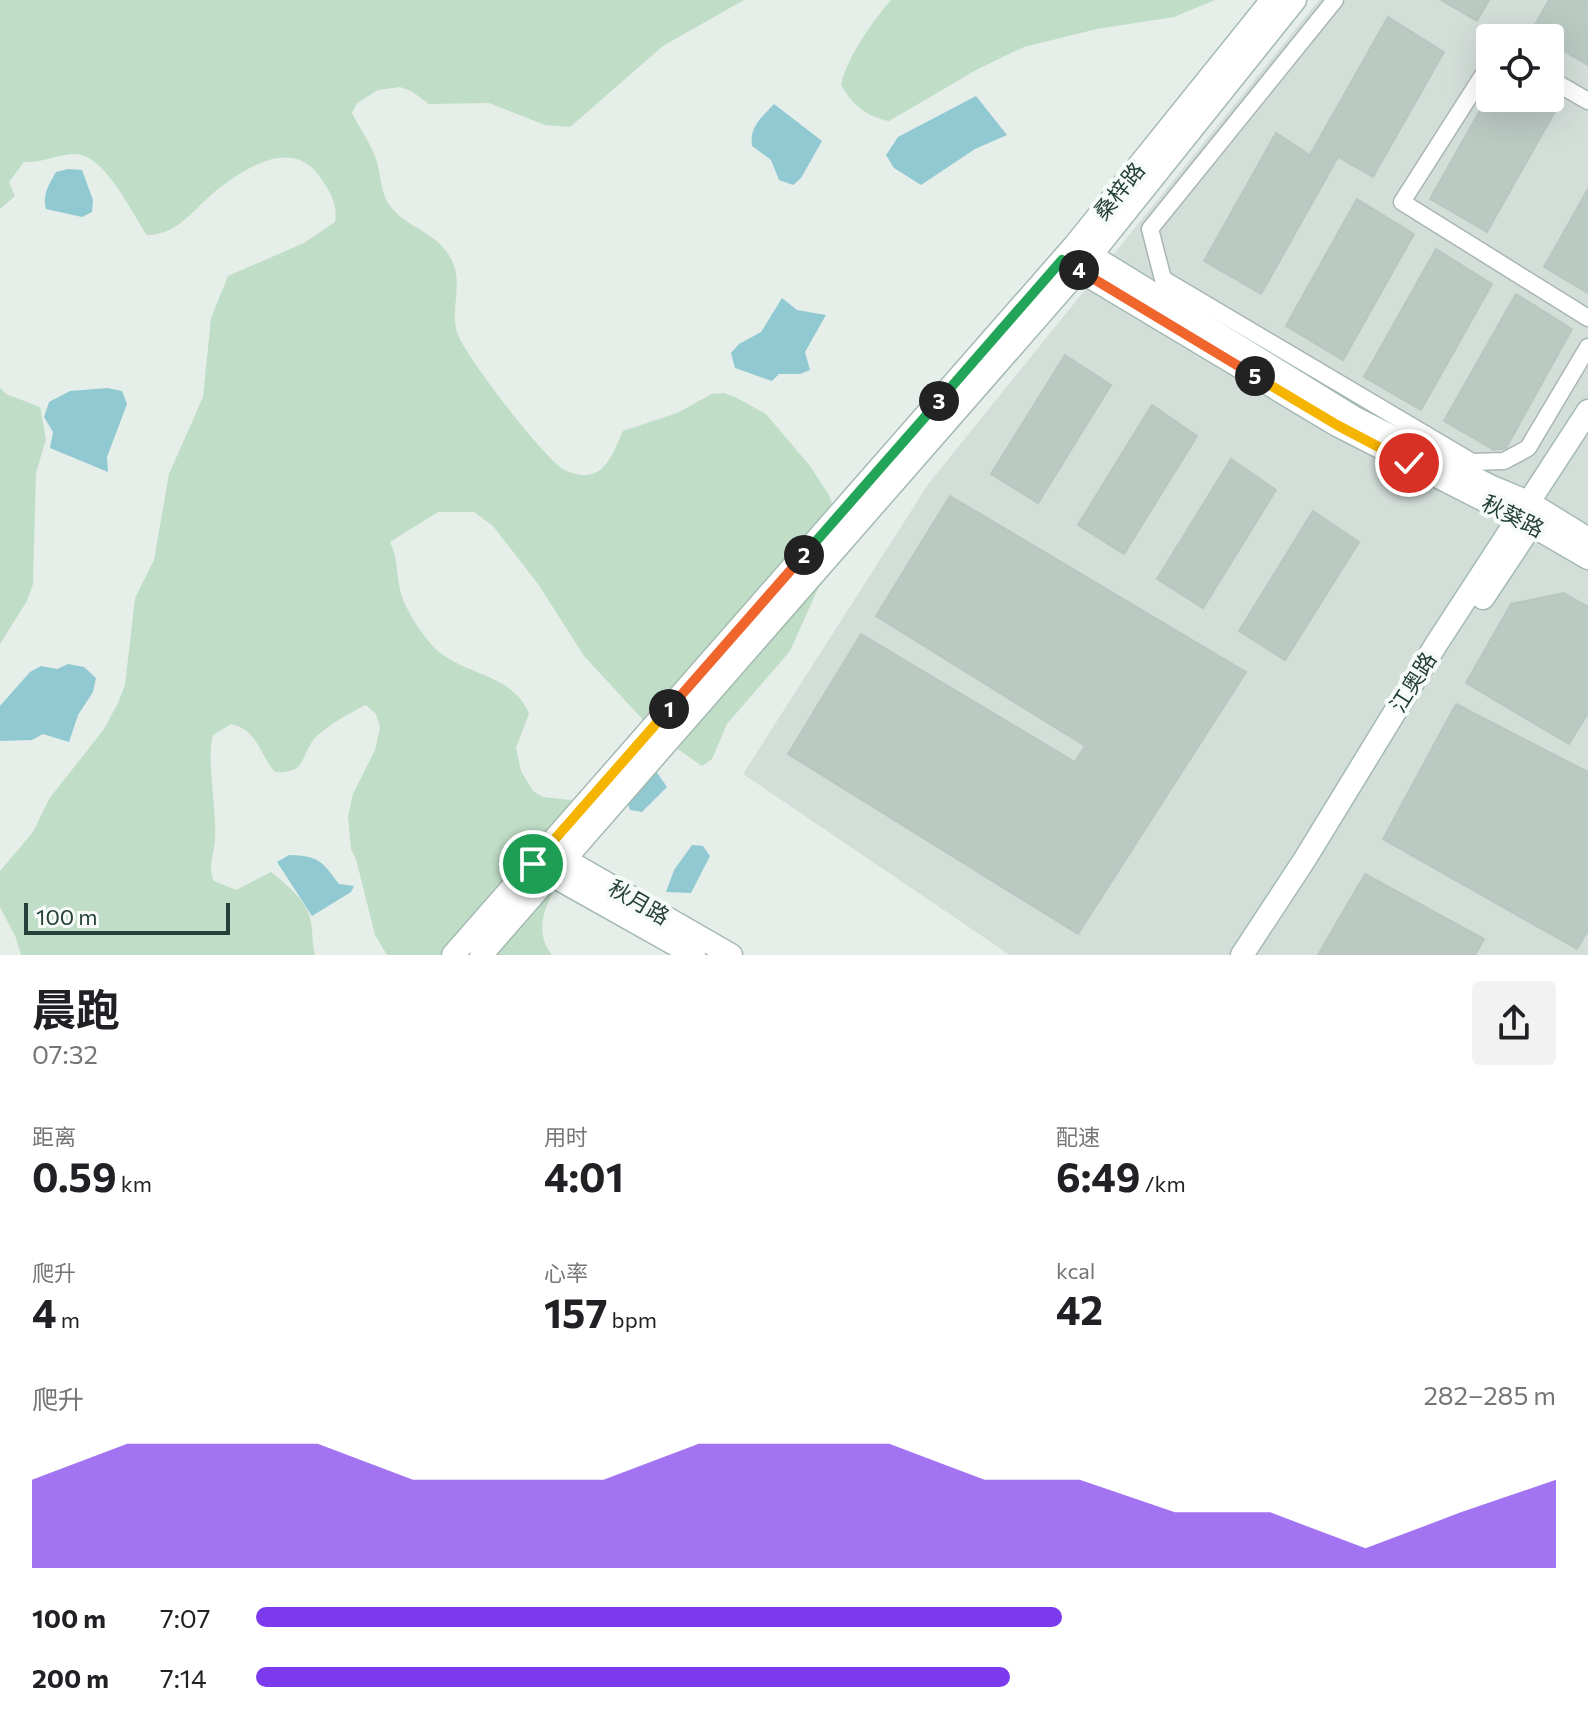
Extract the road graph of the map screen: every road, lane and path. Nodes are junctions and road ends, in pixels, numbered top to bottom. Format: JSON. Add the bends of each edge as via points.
{"nodes":[{"id":1,"x":1272,"y":0,"type":"edge"},
{"id":2,"x":1295,"y":0,"type":"edge"},
{"id":3,"x":1335,"y":0,"type":"edge"},
{"id":4,"x":1476,"y":86,"type":"edge"},
{"id":5,"x":1564,"y":87,"type":"edge"},
{"id":6,"x":1588,"y":101,"type":"edge"},
{"id":7,"x":1076,"y":258,"type":"junction"},
{"id":8,"x":1588,"y":318,"type":"edge"},
{"id":9,"x":1588,"y":347,"type":"edge"},
{"id":10,"x":1588,"y":411,"type":"edge"},
{"id":11,"x":1588,"y":436,"type":"edge"},
{"id":12,"x":1530,"y":514,"type":"junction"},
{"id":13,"x":1588,"y":539,"type":"edge"},
{"id":14,"x":1588,"y":558,"type":"edge"},
{"id":15,"x":549,"y":862,"type":"junction"},
{"id":16,"x":453,"y":955,"type":"edge"},
{"id":17,"x":481,"y":955,"type":"edge"},
{"id":18,"x":694,"y":955,"type":"edge"},
{"id":19,"x":731,"y":955,"type":"edge"},
{"id":20,"x":1242,"y":955,"type":"edge"},
{"id":21,"x":1259,"y":955,"type":"edge"}],
"edges":[{"from":1,"to":7,"type":"street","name":"桑梓路"},
{"from":2,"to":7,"type":"street","name":"桑梓路"},
{"from":3,"to":9,"type":"street","via":[[1150,229],[1163,279],[1472,462],[1504,461],[1528,448]]},
{"from":4,"to":8,"type":"street","via":[[1402,202]]},
{"from":5,"to":6,"type":"street"},
{"from":7,"to":12,"type":"street","name":"秋葵路","via":[[1355,418],[1490,486]]},
{"from":7,"to":15,"type":"street","name":"桑梓路"},
{"from":10,"to":12,"type":"street","name":"江奥路"},
{"from":11,"to":12,"type":"street","name":"江奥路"},
{"from":12,"to":13,"type":"street","name":"秋葵路"},
{"from":12,"to":14,"type":"street","name":"秋葵路"},
{"from":12,"to":20,"type":"street","name":"江奥路"},
{"from":12,"to":21,"type":"street","name":"江奥路"},
{"from":15,"to":16,"type":"street","name":"桑梓路"},
{"from":15,"to":17,"type":"street","name":"桑梓路"},
{"from":15,"to":18,"type":"street","name":"秋月路"},
{"from":15,"to":19,"type":"street","name":"秋月路"}]}
